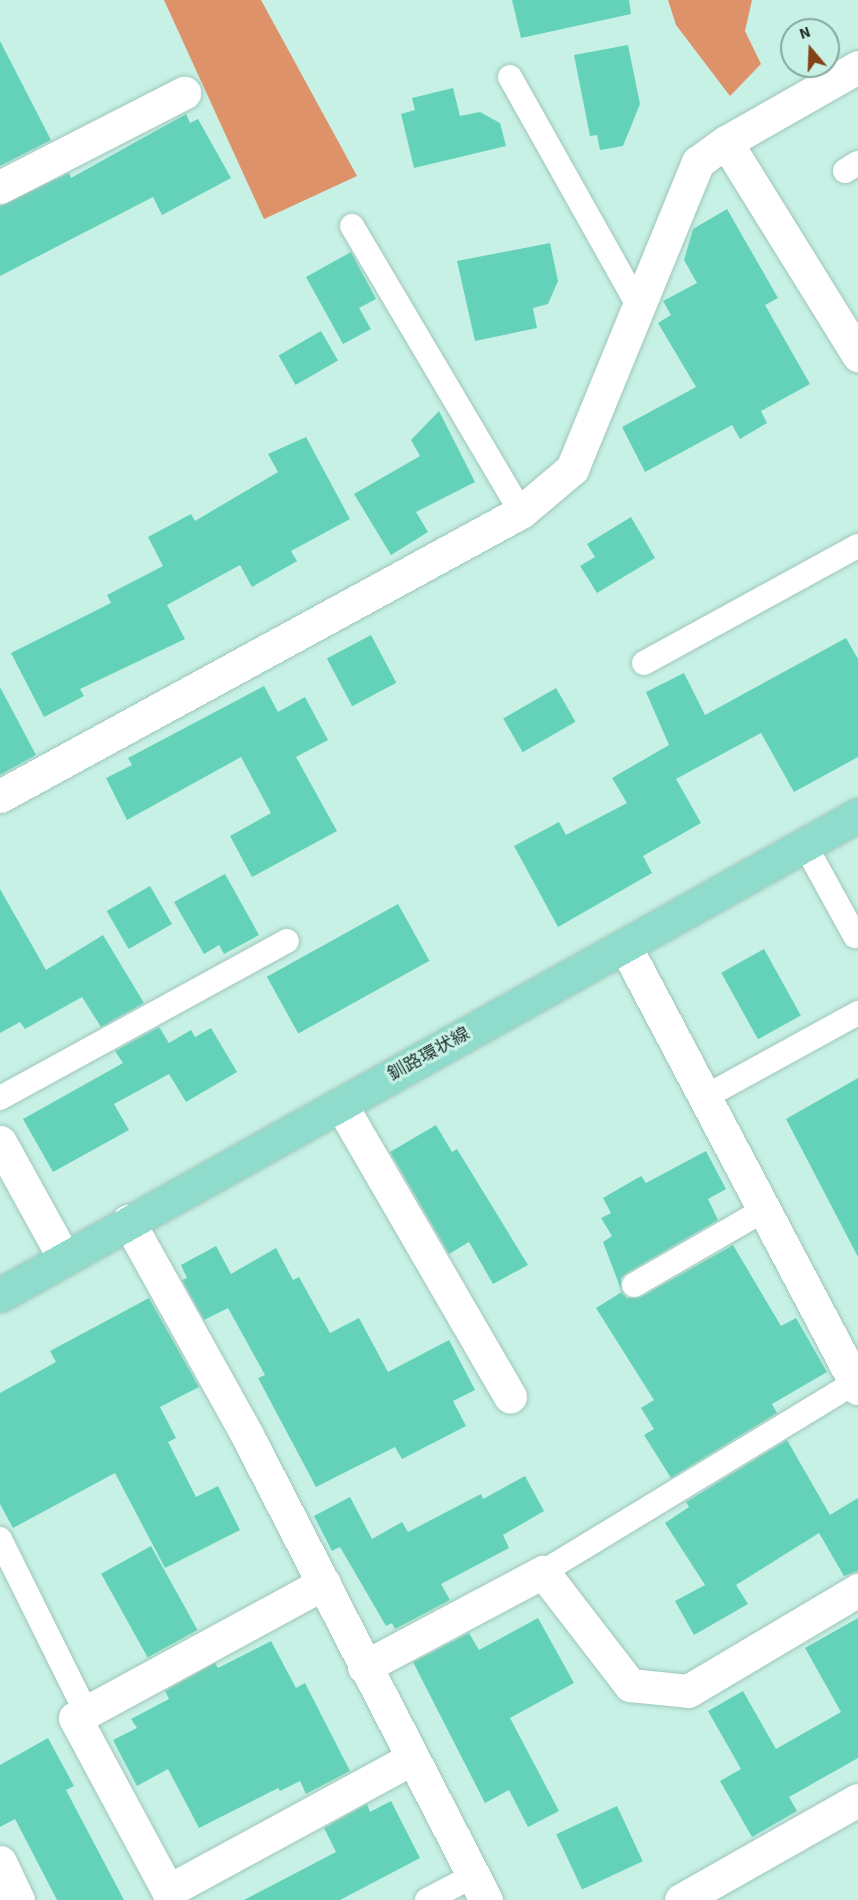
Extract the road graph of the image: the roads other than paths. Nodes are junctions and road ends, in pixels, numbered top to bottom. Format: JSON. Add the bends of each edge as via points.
{"nodes":[{"id":1,"x":858,"y":67,"type":"edge"},
{"id":2,"x":510,"y":77,"type":"dead end"},
{"id":3,"x":184,"y":93,"type":"dead end"},
{"id":4,"x":726,"y":142,"type":"junction"},
{"id":5,"x":0,"y":187,"type":"edge"},
{"id":6,"x":352,"y":226,"type":"dead end"},
{"id":7,"x":639,"y":307,"type":"junction"},
{"id":8,"x":858,"y":356,"type":"edge"},
{"id":9,"x":521,"y":512,"type":"junction"},
{"id":10,"x":855,"y":555,"type":"edge"},
{"id":11,"x":644,"y":663,"type":"dead end"},
{"id":12,"x":0,"y":796,"type":"edge"},
{"id":13,"x":858,"y":815,"type":"edge"},
{"id":14,"x":805,"y":845,"type":"junction"},
{"id":15,"x":855,"y":936,"type":"dead end"},
{"id":16,"x":287,"y":941,"type":"dead end"},
{"id":17,"x":625,"y":946,"type":"junction"},
{"id":18,"x":858,"y":1013,"type":"edge"},
{"id":19,"x":705,"y":1097,"type":"junction"},
{"id":20,"x":0,"y":1098,"type":"edge"},
{"id":21,"x":340,"y":1105,"type":"junction"},
{"id":22,"x":0,"y":1142,"type":"edge"},
{"id":23,"x":764,"y":1210,"type":"junction"},
{"id":24,"x":128,"y":1221,"type":"junction"},
{"id":25,"x":64,"y":1258,"type":"junction"},
{"id":26,"x":634,"y":1285,"type":"dead end"},
{"id":27,"x":0,"y":1295,"type":"edge"},
{"id":28,"x":856,"y":1385,"type":"edge"},
{"id":29,"x":510,"y":1396,"type":"dead end"},
{"id":30,"x":0,"y":1539,"type":"edge"},
{"id":31,"x":543,"y":1572,"type":"junction"},
{"id":32,"x":324,"y":1583,"type":"junction"},
{"id":33,"x":858,"y":1590,"type":"edge"},
{"id":34,"x":364,"y":1667,"type":"junction"},
{"id":35,"x":86,"y":1712,"type":"junction"},
{"id":36,"x":411,"y":1759,"type":"junction"},
{"id":37,"x":858,"y":1800,"type":"edge"},
{"id":38,"x":0,"y":1862,"type":"edge"},
{"id":39,"x":479,"y":1888,"type":"edge"},
{"id":40,"x":18,"y":1900,"type":"edge"},
{"id":41,"x":427,"y":1900,"type":"edge"},
{"id":42,"x":681,"y":1900,"type":"edge"}],
"edges":[{"from":1,"to":4,"type":"street"},
{"from":2,"to":7,"type":"lane"},
{"from":3,"to":5,"type":"street"},
{"from":4,"to":7,"type":"street","via":[[698,162]]},
{"from":4,"to":8,"type":"street"},
{"from":6,"to":9,"type":"lane"},
{"from":7,"to":9,"type":"street","via":[[572,469]]},
{"from":9,"to":12,"type":"street"},
{"from":10,"to":11,"type":"lane"},
{"from":13,"to":14,"type":"main road","name":"釧路環状線"},
{"from":14,"to":15,"type":"lane"},
{"from":14,"to":17,"type":"main road","name":"釧路環状線"},
{"from":16,"to":20,"type":"lane"},
{"from":17,"to":19,"type":"street"},
{"from":17,"to":21,"type":"main road","name":"釧路環状線"},
{"from":18,"to":19,"type":"lane"},
{"from":19,"to":23,"type":"street"},
{"from":21,"to":24,"type":"main road","name":"釧路環状線"},
{"from":21,"to":29,"type":"street"},
{"from":22,"to":25,"type":"street"},
{"from":23,"to":26,"type":"lane"},
{"from":23,"to":28,"type":"street"},
{"from":24,"to":25,"type":"main road","name":"釧路環状線"},
{"from":24,"to":32,"type":"street"},
{"from":25,"to":27,"type":"main road","name":"釧路環状線"},
{"from":28,"to":31,"type":"lane"},
{"from":30,"to":35,"type":"lane"},
{"from":31,"to":33,"type":"street","via":[[630,1685],[688,1691]]},
{"from":31,"to":34,"type":"street"},
{"from":32,"to":34,"type":"street"},
{"from":32,"to":35,"type":"street"},
{"from":34,"to":36,"type":"street"},
{"from":35,"to":36,"type":"street","via":[[75,1718],[168,1891]]},
{"from":36,"to":39,"type":"street"},
{"from":37,"to":42,"type":"street"},
{"from":38,"to":40,"type":"street"},
{"from":39,"to":41,"type":"lane"}]}
